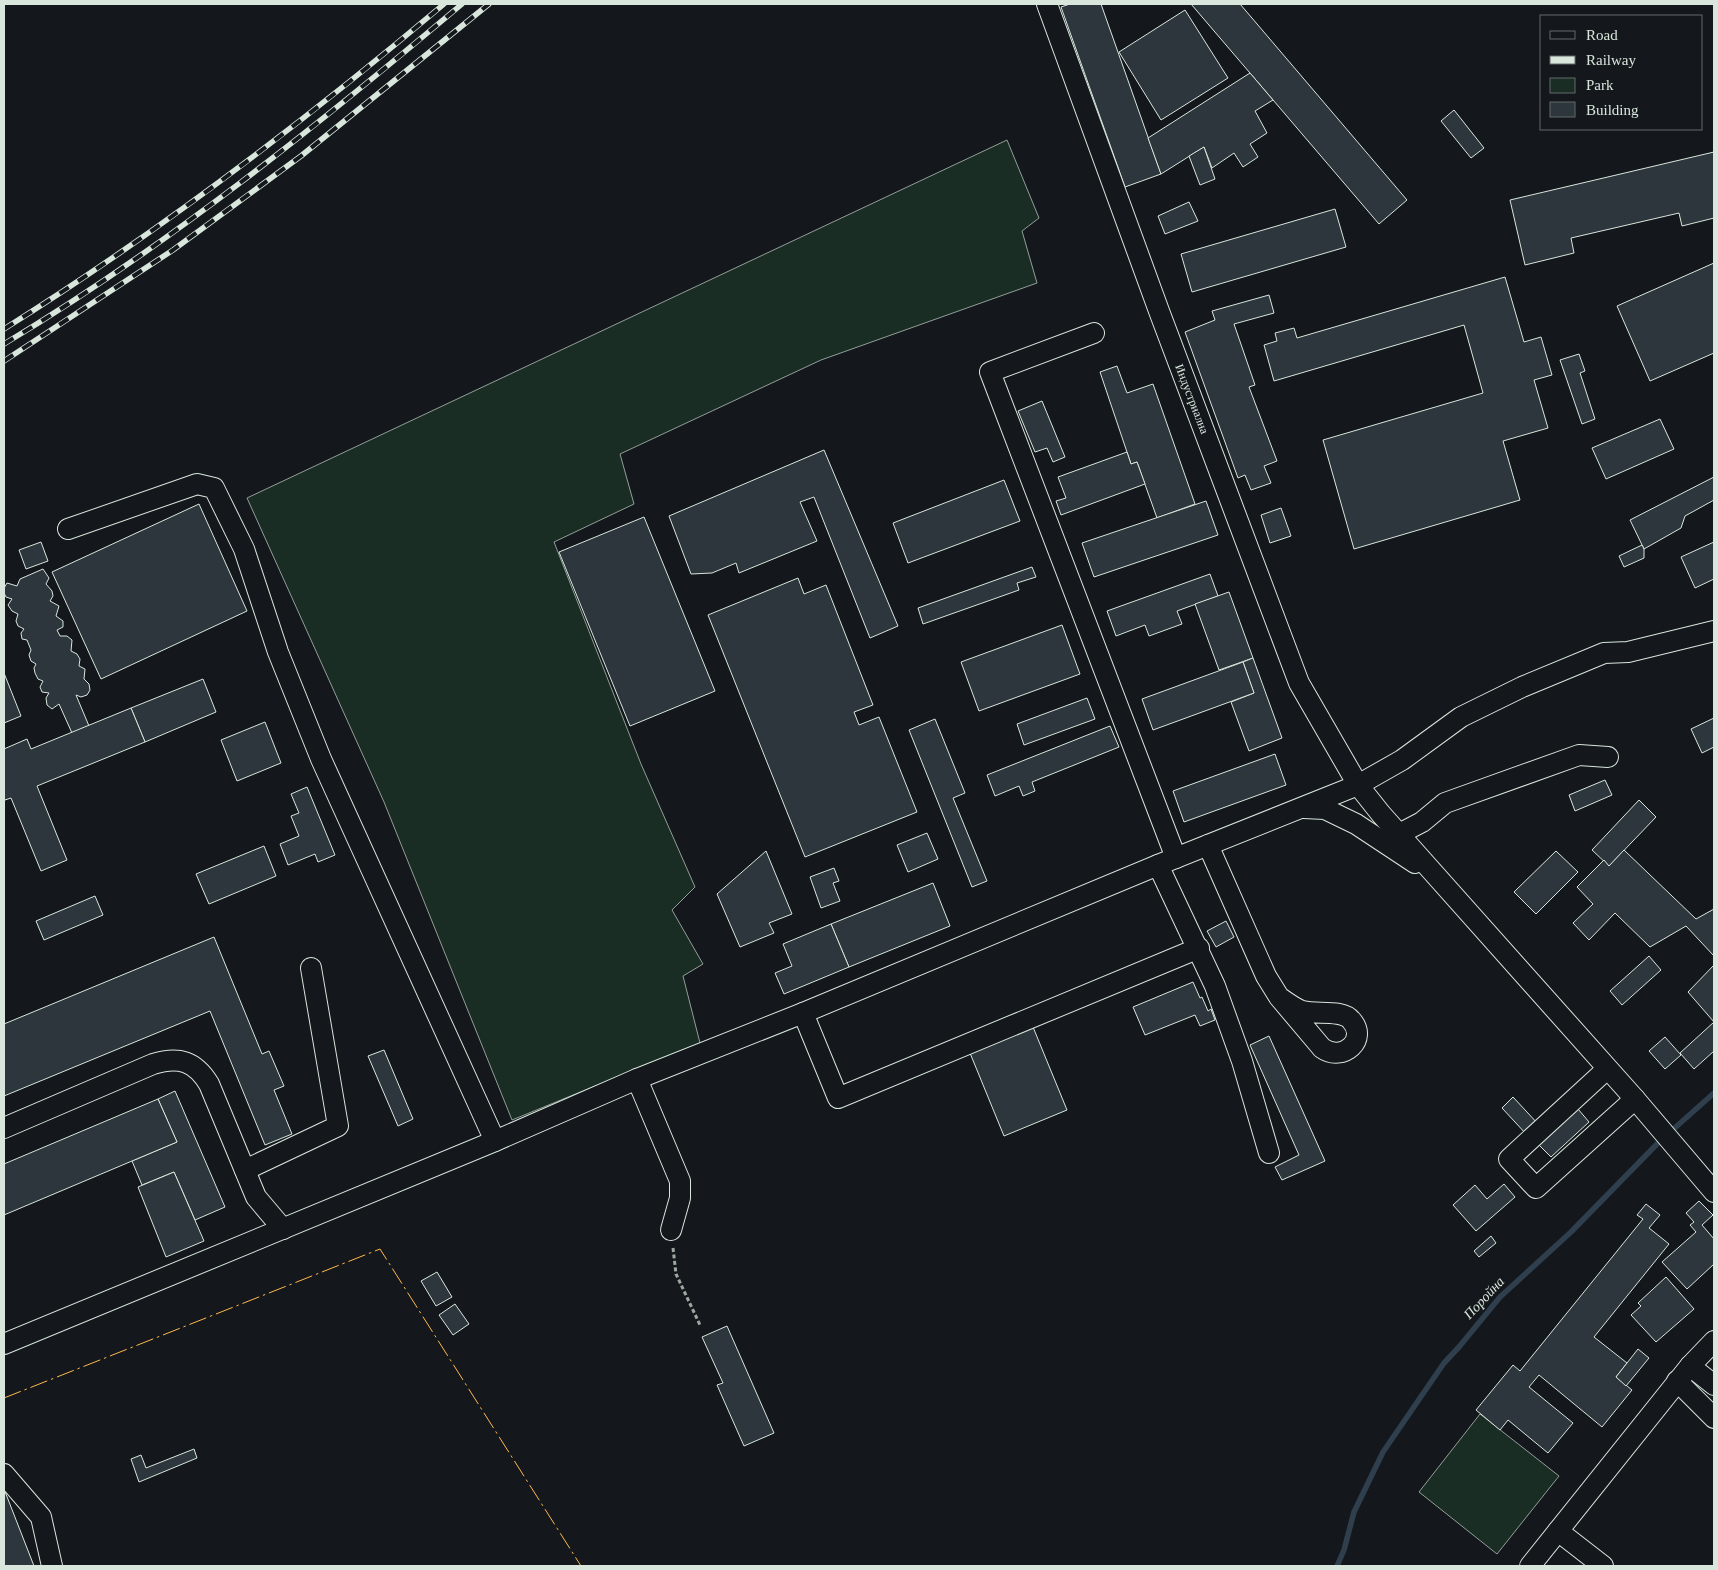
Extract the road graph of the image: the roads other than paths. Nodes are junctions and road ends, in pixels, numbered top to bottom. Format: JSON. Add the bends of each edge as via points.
{"nodes":[{"id":1,"x":1047,"y":4,"type":"edge"},
{"id":2,"x":1094,"y":333,"type":"dead end"},
{"id":3,"x":68,"y":529,"type":"dead end"},
{"id":4,"x":1714,"y":631,"type":"edge"},
{"id":5,"x":1608,"y":758,"type":"dead end"},
{"id":6,"x":1358,"y":785,"type":"junction"},
{"id":7,"x":1302,"y":808,"type":"junction"},
{"id":8,"x":1399,"y":834,"type":"junction"},
{"id":9,"x":1208,"y":845,"type":"junction"},
{"id":10,"x":1167,"y":862,"type":"junction"},
{"id":11,"x":1439,"y":879,"type":"junction"},
{"id":12,"x":1198,"y":948,"type":"junction"},
{"id":13,"x":311,"y":968,"type":"dead end"},
{"id":14,"x":1279,"y":997,"type":"dead end"},
{"id":15,"x":803,"y":1014,"type":"junction"},
{"id":16,"x":1607,"y":1069,"type":"junction"},
{"id":17,"x":637,"y":1079,"type":"junction"},
{"id":18,"x":1634,"y":1099,"type":"junction"},
{"id":19,"x":4,"y":1128,"type":"edge"},
{"id":20,"x":495,"y":1141,"type":"junction"},
{"id":21,"x":1269,"y":1152,"type":"dead end"},
{"id":22,"x":245,"y":1170,"type":"junction"},
{"id":23,"x":1714,"y":1192,"type":"edge"},
{"id":24,"x":283,"y":1229,"type":"junction"},
{"id":25,"x":672,"y":1230,"type":"road end"},
{"id":26,"x":1714,"y":1340,"type":"edge"},
{"id":27,"x":4,"y":1344,"type":"edge"},
{"id":28,"x":1684,"y":1374,"type":"junction"},
{"id":29,"x":1714,"y":1385,"type":"edge"},
{"id":30,"x":1714,"y":1418,"type":"edge"},
{"id":31,"x":4,"y":1474,"type":"edge"},
{"id":32,"x":1558,"y":1531,"type":"junction"},
{"id":33,"x":52,"y":1566,"type":"edge"},
{"id":34,"x":1530,"y":1566,"type":"edge"},
{"id":35,"x":1603,"y":1566,"type":"edge"}],
"edges":[{"from":1,"to":6,"type":"street","name":"Индустриална","via":[[1299,683]]},
{"from":2,"to":10,"type":"street","via":[[990,372]]},
{"from":3,"to":20,"type":"street","via":[[197,484],[214,488],[244,549],[278,652],[321,759]]},
{"from":4,"to":6,"type":"street","via":[[1628,652],[1604,653],[1522,687],[1461,717],[1402,760]]},
{"from":5,"to":8,"type":"street","via":[[1579,755],[1445,803],[1422,822]]},
{"from":6,"to":7,"type":"street"},
{"from":6,"to":8,"type":"street","name":"Индустриална"},
{"from":7,"to":9,"type":"street"},
{"from":7,"to":11,"type":"street","via":[[1325,809],[1356,824]]},
{"from":8,"to":11,"type":"street","name":"Индустриална"},
{"from":9,"to":10,"type":"street"},
{"from":9,"to":14,"type":"street","via":[[1266,976]]},
{"from":10,"to":12,"type":"street"},
{"from":10,"to":15,"type":"street"},
{"from":11,"to":16,"type":"street"},
{"from":12,"to":15,"type":"street","via":[[838,1098]]},
{"from":12,"to":21,"type":"street","via":[[1216,986],[1242,1060]]},
{"from":13,"to":22,"type":"street","via":[[338,1126]]},
{"from":15,"to":17,"type":"street"},
{"from":16,"to":18,"type":"street"},
{"from":16,"to":18,"type":"street","via":[[1509,1159],[1536,1188]]},
{"from":17,"to":20,"type":"street"},
{"from":17,"to":25,"type":"street","via":[[680,1182],[680,1198]]},
{"from":18,"to":23,"type":"street"},
{"from":19,"to":22,"type":"street","via":[[153,1064],[179,1060],[202,1073],[209,1084]]},
{"from":20,"to":24,"type":"street"},
{"from":22,"to":24,"type":"street","via":[[256,1197]]},
{"from":24,"to":27,"type":"street"},
{"from":26,"to":28,"type":"street"},
{"from":28,"to":29,"type":"street"},
{"from":28,"to":30,"type":"street"},
{"from":28,"to":32,"type":"street"},
{"from":31,"to":33,"type":"street","via":[[41,1517]]},
{"from":32,"to":34,"type":"street"},
{"from":32,"to":35,"type":"street"}]}
